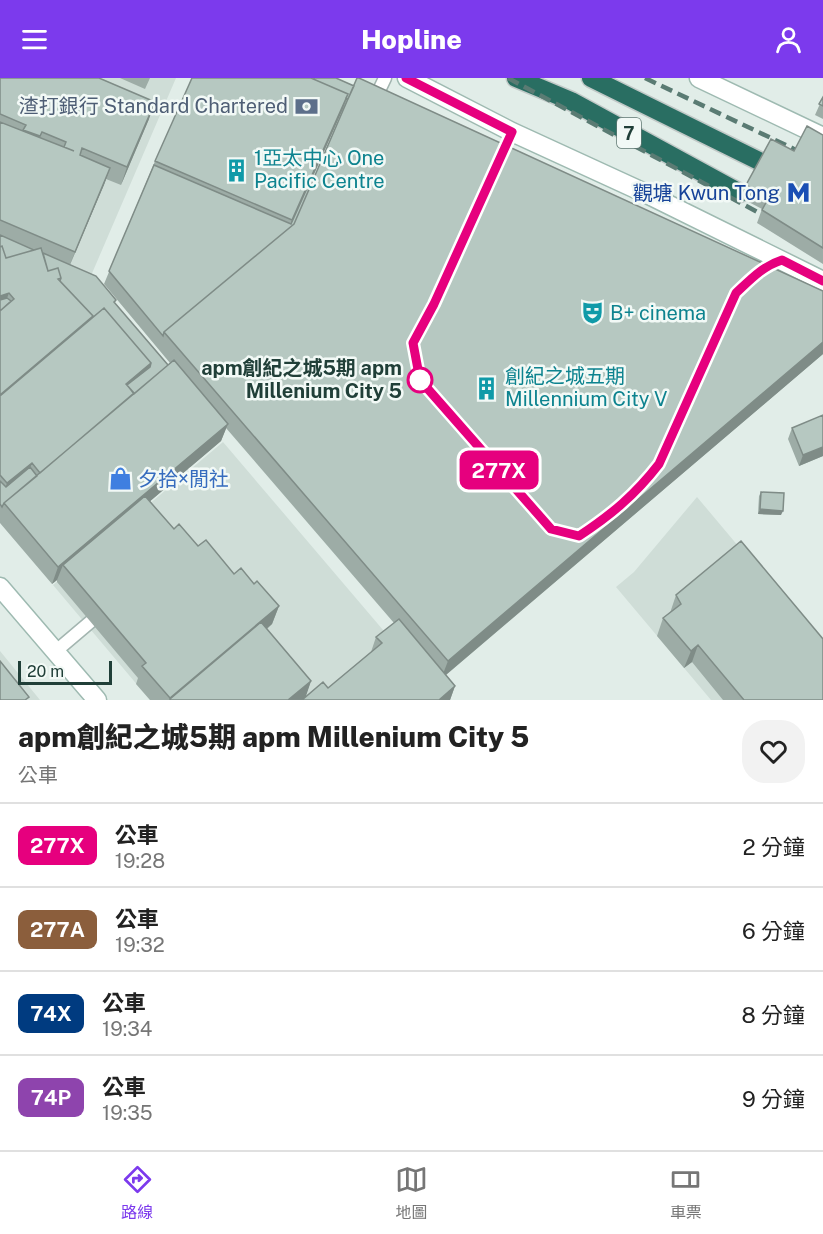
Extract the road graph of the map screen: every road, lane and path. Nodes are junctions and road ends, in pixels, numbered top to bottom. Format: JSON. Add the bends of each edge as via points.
{"nodes":[{"id":1,"x":385,"y":78,"type":"edge"},
{"id":2,"x":407,"y":78,"type":"edge"},
{"id":3,"x":516,"y":78,"type":"edge"},
{"id":4,"x":591,"y":78,"type":"edge"},
{"id":5,"x":699,"y":78,"type":"edge"},
{"id":6,"x":373,"y":105,"type":"edge"},
{"id":7,"x":823,"y":136,"type":"edge"},
{"id":8,"x":759,"y":161,"type":"edge"},
{"id":9,"x":740,"y":193,"type":"dead end"},
{"id":10,"x":782,"y":260,"type":"junction"},
{"id":11,"x":763,"y":268,"type":"edge"},
{"id":12,"x":823,"y":281,"type":"edge"},
{"id":13,"x":0,"y":586,"type":"edge"},
{"id":14,"x":102,"y":612,"type":"edge"},
{"id":15,"x":56,"y":651,"type":"junction"},
{"id":16,"x":97,"y":700,"type":"edge"}],
"edges":[{"from":1,"to":6,"type":"lane"},
{"from":2,"to":10,"type":"main road","via":[[510,136],[647,194]]},
{"from":3,"to":9,"type":"highway","number":"7","via":[[571,101]]},
{"from":4,"to":8,"type":"highway","number":"7"},
{"from":5,"to":7,"type":"main road"},
{"from":10,"to":11,"type":"lane"},
{"from":10,"to":12,"type":"main road"},
{"from":13,"to":15,"type":"main road"},
{"from":14,"to":15,"type":"lane"},
{"from":15,"to":16,"type":"main road"}]}
